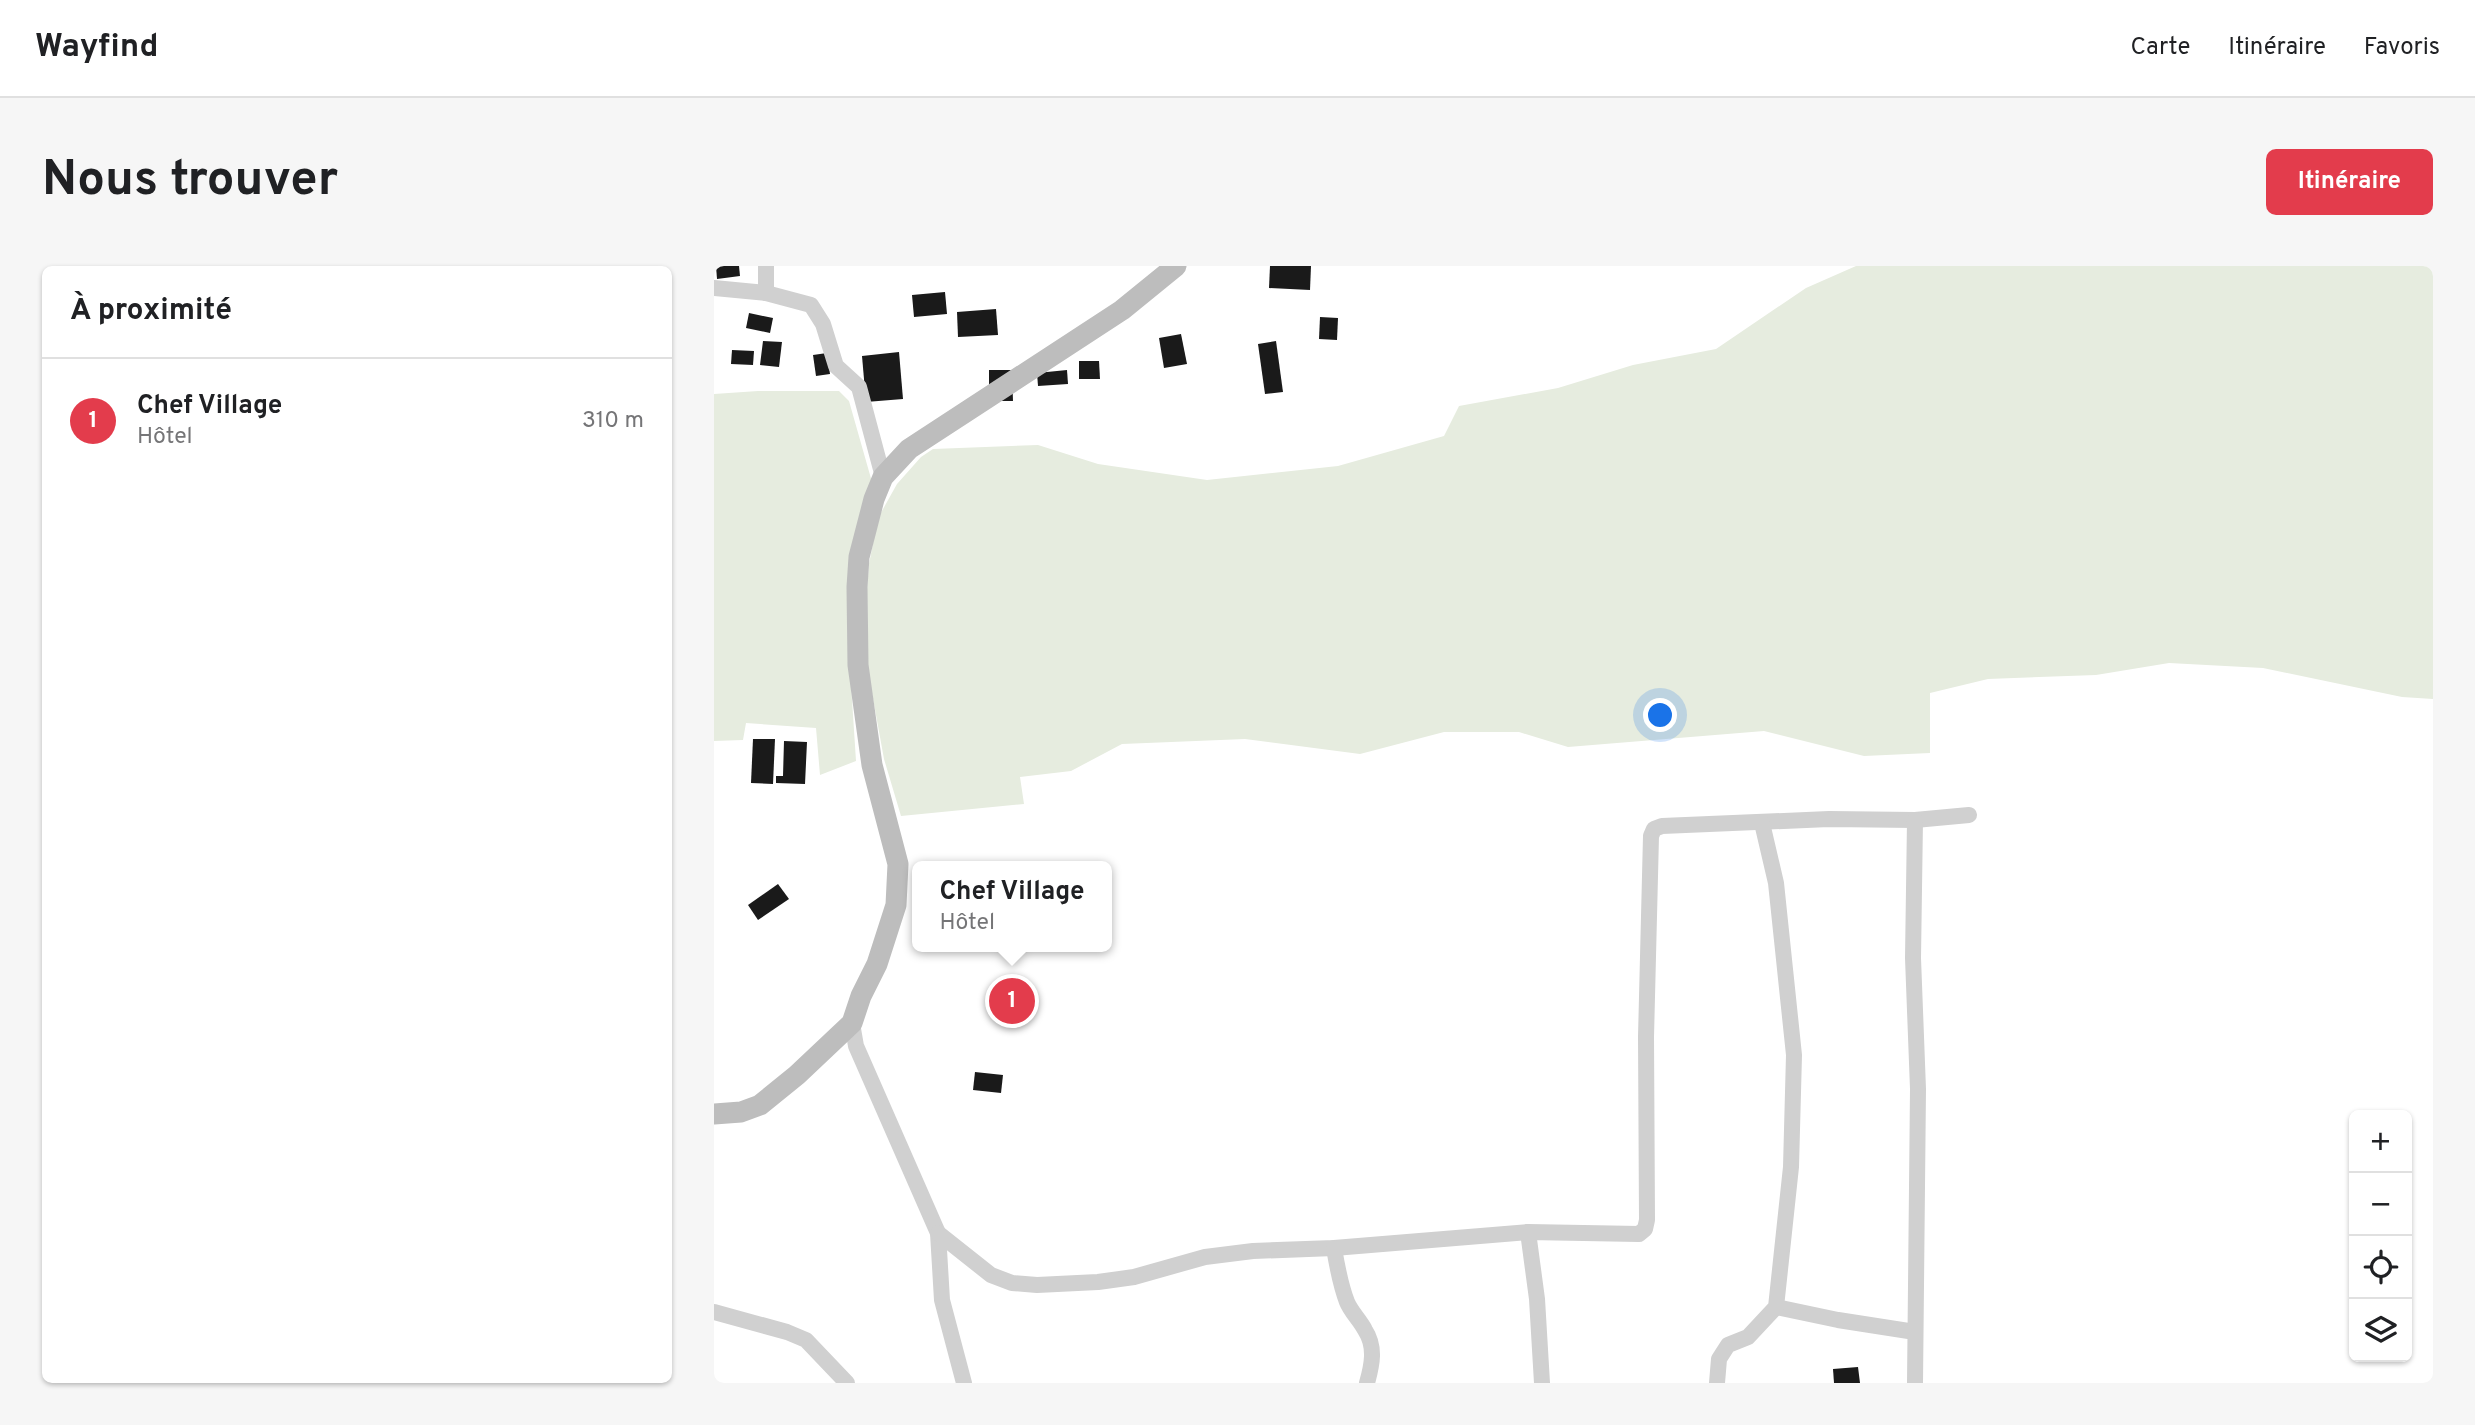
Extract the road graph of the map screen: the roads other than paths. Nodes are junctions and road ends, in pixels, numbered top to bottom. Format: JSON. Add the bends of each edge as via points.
{"nodes":[{"id":1,"x":765,"y":266,"type":"edge"},
{"id":2,"x":1176,"y":266,"type":"edge"},
{"id":3,"x":714,"y":288,"type":"edge"},
{"id":4,"x":766,"y":293,"type":"junction"},
{"id":5,"x":883,"y":477,"type":"junction"},
{"id":6,"x":1969,"y":815,"type":"dead end"},
{"id":7,"x":1915,"y":820,"type":"junction"},
{"id":8,"x":1762,"y":823,"type":"junction"},
{"id":9,"x":852,"y":1023,"type":"junction"},
{"id":10,"x":714,"y":1114,"type":"edge"},
{"id":11,"x":1528,"y":1232,"type":"junction"},
{"id":12,"x":938,"y":1233,"type":"junction"},
{"id":13,"x":1334,"y":1248,"type":"junction"},
{"id":14,"x":1776,"y":1307,"type":"junction"},
{"id":15,"x":714,"y":1312,"type":"edge"},
{"id":16,"x":1915,"y":1332,"type":"junction"},
{"id":17,"x":847,"y":1383,"type":"edge"},
{"id":18,"x":964,"y":1383,"type":"edge"},
{"id":19,"x":1367,"y":1383,"type":"edge"},
{"id":20,"x":1542,"y":1383,"type":"edge"},
{"id":21,"x":1717,"y":1383,"type":"edge"},
{"id":22,"x":1915,"y":1383,"type":"edge"}],
"edges":[{"from":1,"to":4,"type":"street"},
{"from":2,"to":5,"type":"street","via":[[1122,310],[909,449]]},
{"from":3,"to":4,"type":"street"},
{"from":4,"to":5,"type":"street","via":[[811,305],[824,324],[836,366],[859,387]]},
{"from":5,"to":9,"type":"street","via":[[859,557],[856,634],[872,765],[899,883],[889,930]]},
{"from":6,"to":7,"type":"street"},
{"from":7,"to":8,"type":"street"},
{"from":7,"to":16,"type":"street"},
{"from":8,"to":11,"type":"street","via":[[1662,826],[1651,836],[1645,1229],[1639,1234]]},
{"from":8,"to":14,"type":"street","via":[[1776,883],[1794,1055],[1791,1167]]},
{"from":9,"to":10,"type":"street","via":[[761,1105]]},
{"from":9,"to":12,"type":"street","via":[[856,1046]]},
{"from":11,"to":13,"type":"street"},
{"from":11,"to":20,"type":"street"},
{"from":12,"to":13,"type":"street","via":[[991,1275],[1037,1285],[1134,1277],[1253,1251]]},
{"from":12,"to":18,"type":"street","via":[[942,1300]]},
{"from":13,"to":19,"type":"street","via":[[1348,1305],[1372,1348]]},
{"from":14,"to":16,"type":"street"},
{"from":14,"to":21,"type":"street","via":[[1748,1337],[1728,1345],[1719,1359]]},
{"from":15,"to":17,"type":"street","via":[[806,1340]]},
{"from":16,"to":22,"type":"street"}]}
